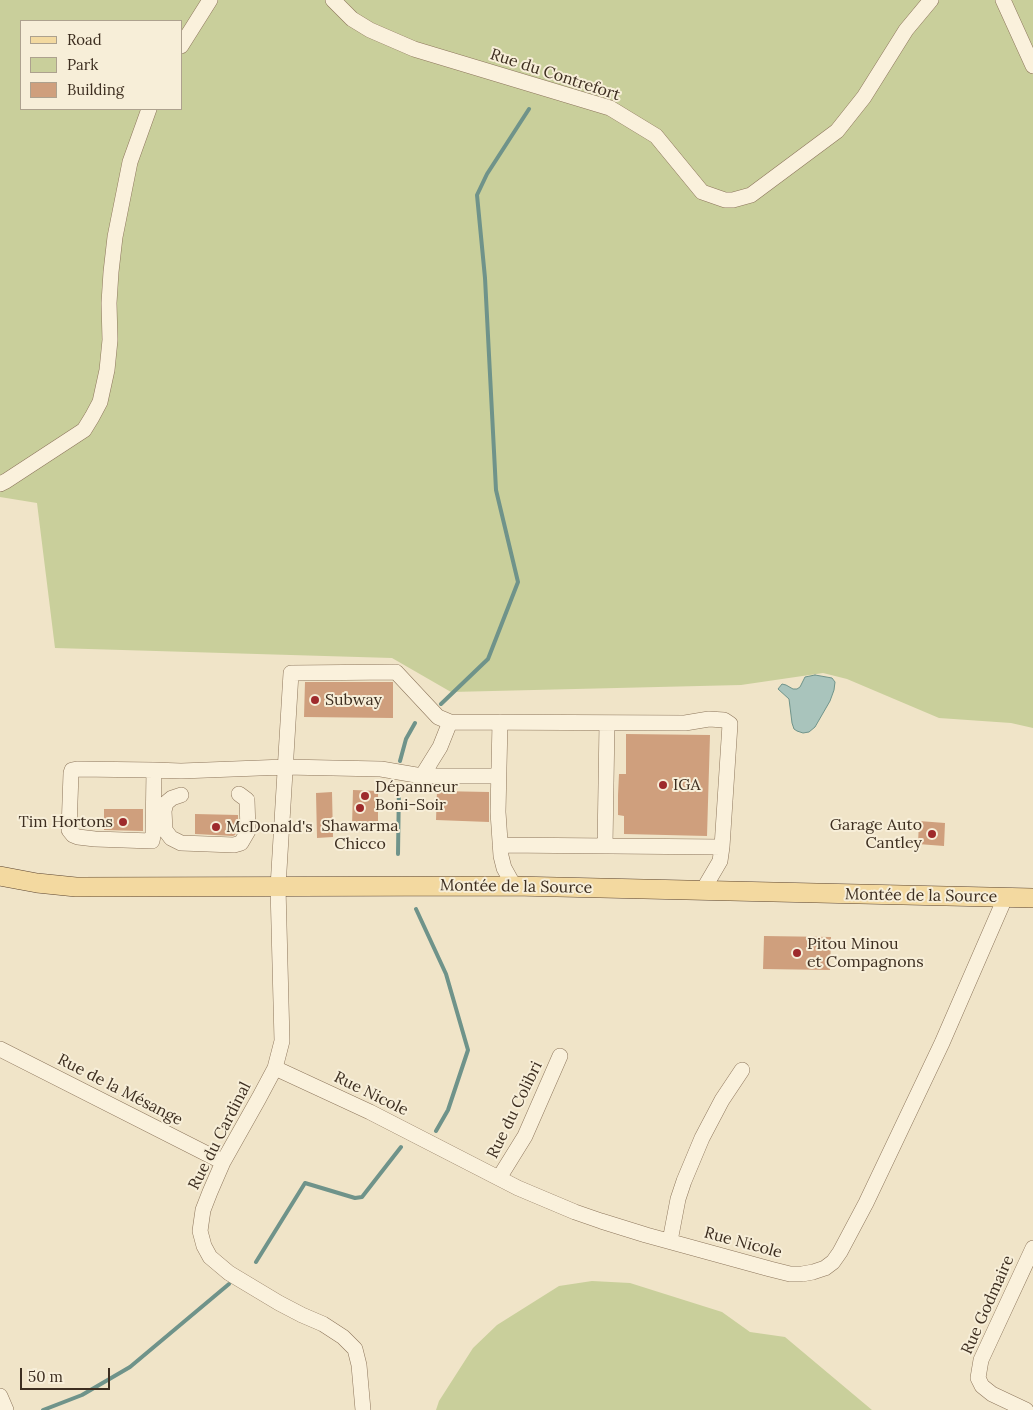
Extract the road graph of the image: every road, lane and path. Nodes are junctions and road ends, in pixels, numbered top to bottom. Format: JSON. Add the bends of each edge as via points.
{"nodes":[{"id":1,"x":210,"y":0,"type":"edge"},
{"id":2,"x":333,"y":0,"type":"edge"},
{"id":3,"x":931,"y":0,"type":"edge"},
{"id":4,"x":1004,"y":0,"type":"edge"},
{"id":5,"x":182,"y":44,"type":"edge"},
{"id":6,"x":1033,"y":66,"type":"edge"},
{"id":7,"x":149,"y":110,"type":"edge"},
{"id":8,"x":0,"y":484,"type":"edge"},
{"id":9,"x":450,"y":722,"type":"junction"},
{"id":10,"x":500,"y":722,"type":"junction"},
{"id":11,"x":607,"y":723,"type":"junction"},
{"id":12,"x":285,"y":767,"type":"junction"},
{"id":13,"x":154,"y":770,"type":"junction"},
{"id":14,"x":422,"y":776,"type":"junction"},
{"id":15,"x":498,"y":776,"type":"junction"},
{"id":16,"x":239,"y":794,"type":"dead end"},
{"id":17,"x":179,"y":795,"type":"dead end"},
{"id":18,"x":500,"y":845,"type":"junction"},
{"id":19,"x":605,"y":846,"type":"junction"},
{"id":20,"x":722,"y":847,"type":"junction"},
{"id":21,"x":0,"y":876,"type":"edge"},
{"id":22,"x":514,"y":886,"type":"junction"},
{"id":23,"x":278,"y":887,"type":"junction"},
{"id":24,"x":703,"y":890,"type":"junction"},
{"id":25,"x":1005,"y":898,"type":"junction"},
{"id":26,"x":1033,"y":898,"type":"edge"},
{"id":27,"x":0,"y":1049,"type":"edge"},
{"id":28,"x":560,"y":1056,"type":"dead end"},
{"id":29,"x":275,"y":1068,"type":"junction"},
{"id":30,"x":742,"y":1070,"type":"dead end"},
{"id":31,"x":223,"y":1162,"type":"junction"},
{"id":32,"x":499,"y":1178,"type":"junction"},
{"id":33,"x":670,"y":1241,"type":"junction"},
{"id":34,"x":1033,"y":1248,"type":"edge"},
{"id":35,"x":0,"y":1396,"type":"edge"},
{"id":36,"x":6,"y":1410,"type":"edge"},
{"id":37,"x":363,"y":1410,"type":"edge"},
{"id":38,"x":1026,"y":1410,"type":"edge"}],
"edges":[{"from":1,"to":5,"type":"street"},
{"from":2,"to":3,"type":"street","name":"Rue du Contrefort","via":[[352,19],[370,30],[414,49],[610,108],[656,136],[702,192],[733,200],[752,194],[837,131],[864,97],[906,30]]},
{"from":4,"to":6,"type":"street"},
{"from":7,"to":8,"type":"street","via":[[130,162],[115,237],[109,304],[110,340],[100,402],[84,430]]},
{"from":9,"to":10,"type":"street"},
{"from":9,"to":12,"type":"street","name":"Rue du Cardinal","via":[[438,717],[396,672],[291,673]]},
{"from":9,"to":14,"type":"street","via":[[440,747]]},
{"from":10,"to":11,"type":"street"},
{"from":10,"to":15,"type":"street"},
{"from":11,"to":19,"type":"street"},
{"from":11,"to":20,"type":"street","via":[[685,723],[719,719],[730,724]]},
{"from":12,"to":13,"type":"street"},
{"from":12,"to":14,"type":"street","via":[[381,769]]},
{"from":12,"to":23,"type":"street","name":"Rue du Cardinal"},
{"from":13,"to":13,"type":"street","via":[[72,770],[69,830],[78,837],[95,840],[152,841]]},
{"from":14,"to":15,"type":"street"},
{"from":15,"to":18,"type":"street"},
{"from":16,"to":17,"type":"street","via":[[247,800],[248,831],[241,842],[234,845],[181,843],[171,838],[165,830],[166,803]]},
{"from":18,"to":19,"type":"street"},
{"from":18,"to":22,"type":"street","via":[[504,868]]},
{"from":19,"to":20,"type":"street"},
{"from":20,"to":24,"type":"street","via":[[720,861]]},
{"from":21,"to":23,"type":"main road","name":"Montée de la Source","via":[[76,887]]},
{"from":22,"to":23,"type":"main road","name":"Montée de la Source"},
{"from":22,"to":24,"type":"main road","name":"Montée de la Source"},
{"from":23,"to":29,"type":"street","name":"Rue du Cardinal","via":[[282,1041]]},
{"from":24,"to":25,"type":"main road","name":"Montée de la Source"},
{"from":25,"to":26,"type":"main road","name":"Montée de la Source"},
{"from":25,"to":33,"type":"street","name":"Rue Nicole","via":[[942,1043],[866,1202],[833,1262],[813,1272],[790,1274]]},
{"from":27,"to":31,"type":"street","name":"Rue de la Mésange"},
{"from":28,"to":32,"type":"street","name":"Rue du Colibri","via":[[524,1136]]},
{"from":29,"to":31,"type":"street","name":"Rue du Cardinal"},
{"from":29,"to":32,"type":"street","name":"Rue Nicole"},
{"from":30,"to":33,"type":"street","via":[[702,1138],[678,1199]]},
{"from":31,"to":37,"type":"street","name":"Rue du Cardinal","via":[[202,1210],[200,1231],[210,1257],[229,1273],[280,1304],[343,1337],[355,1349]]},
{"from":32,"to":33,"type":"street","name":"Rue Nicole","via":[[575,1212]]},
{"from":34,"to":38,"type":"street","name":"Rue Godmaire","via":[[982,1360],[978,1378],[992,1394]]},
{"from":35,"to":36,"type":"street"}]}
